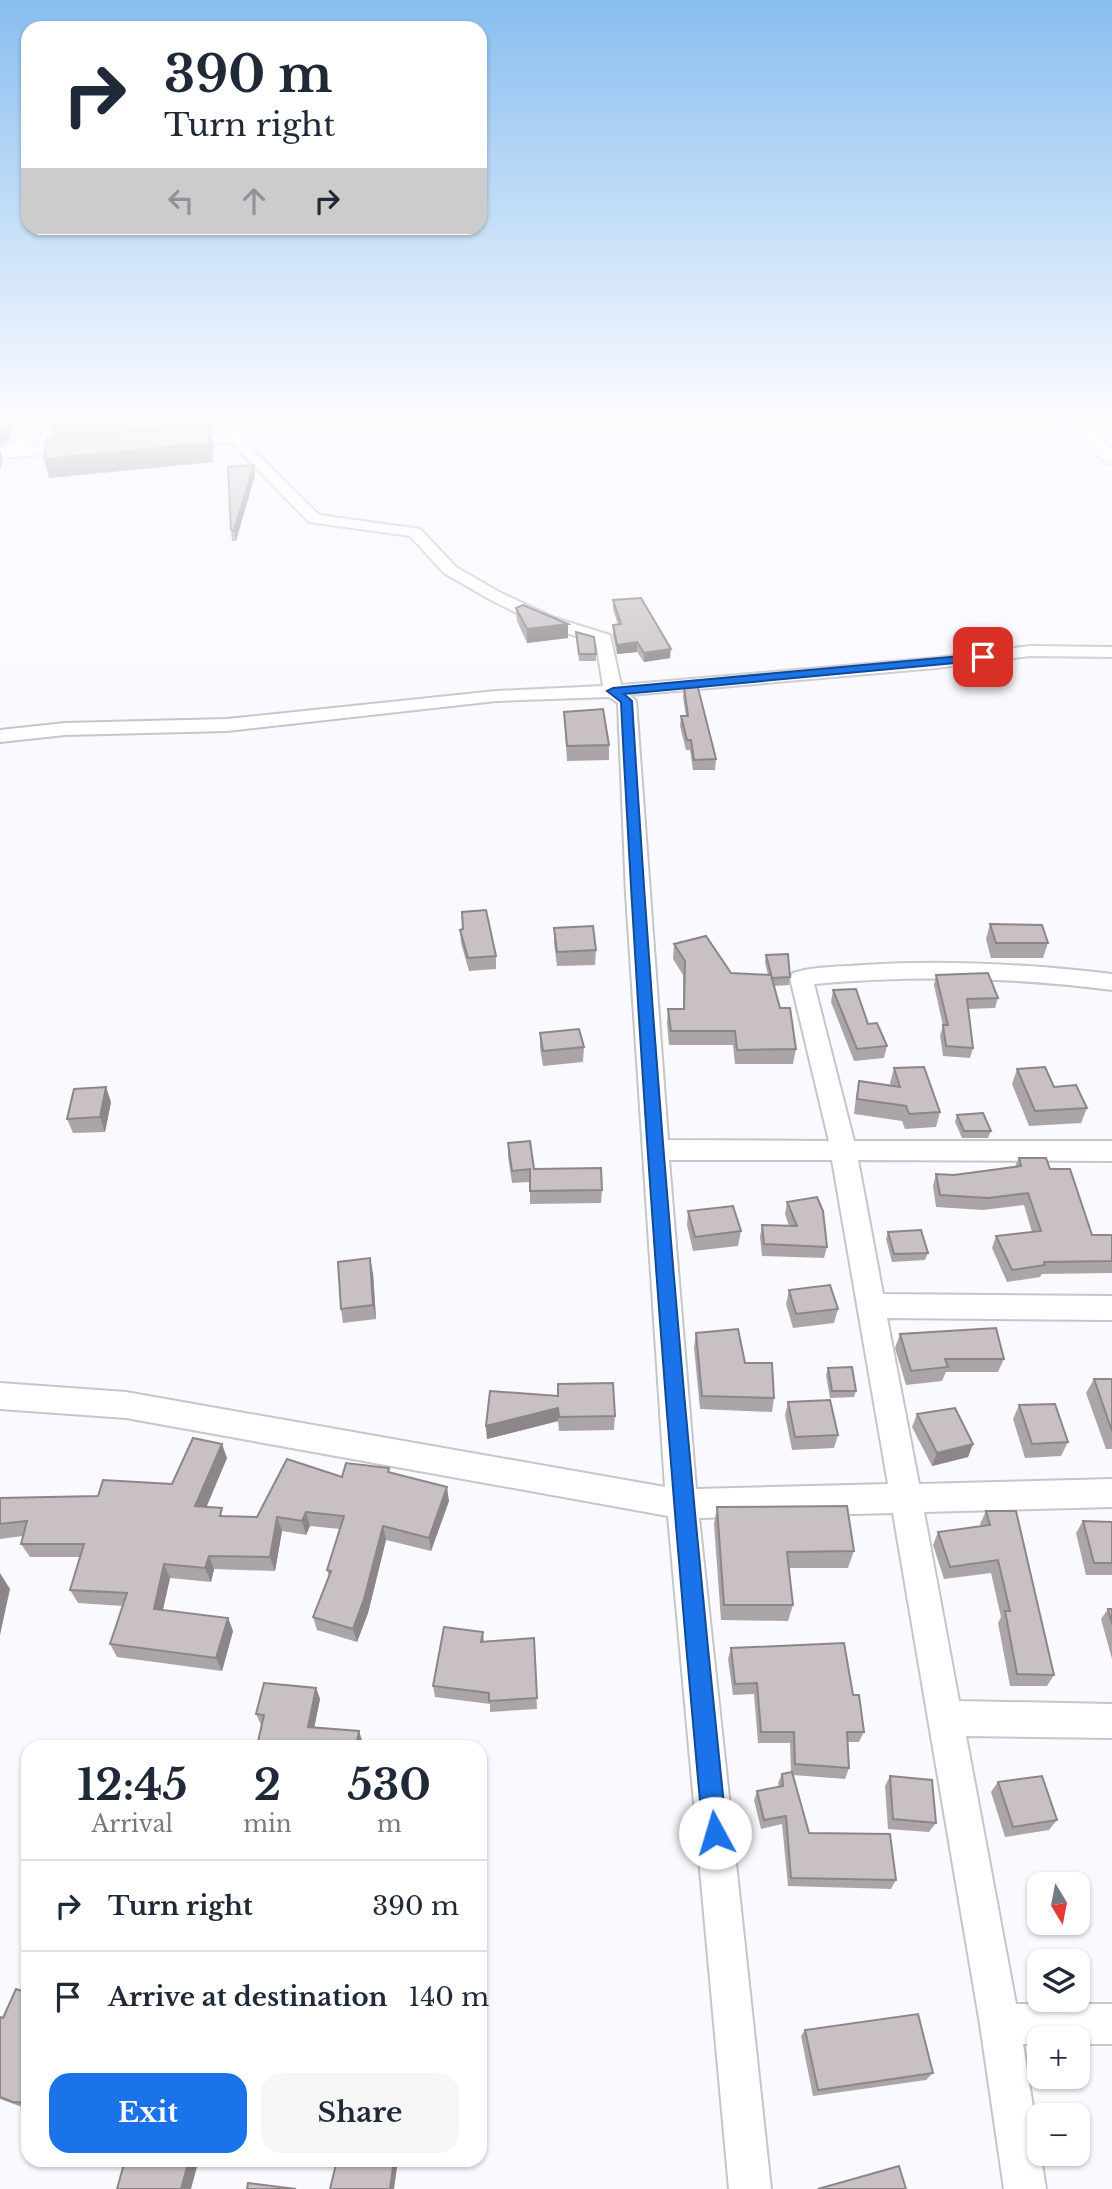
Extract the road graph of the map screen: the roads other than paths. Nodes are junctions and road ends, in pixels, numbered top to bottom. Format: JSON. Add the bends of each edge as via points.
{"nodes":[{"id":1,"x":313,"y":518,"type":"edge"},
{"id":2,"x":1112,"y":652,"type":"edge"},
{"id":3,"x":613,"y":691,"type":"junction"},
{"id":4,"x":0,"y":736,"type":"edge"},
{"id":5,"x":1112,"y":982,"type":"edge"},
{"id":6,"x":843,"y":1148,"type":"junction"},
{"id":7,"x":656,"y":1150,"type":"junction"},
{"id":8,"x":1112,"y":1151,"type":"edge"},
{"id":9,"x":871,"y":1307,"type":"junction"},
{"id":10,"x":1112,"y":1308,"type":"edge"},
{"id":11,"x":0,"y":1396,"type":"edge"},
{"id":12,"x":1112,"y":1493,"type":"edge"},
{"id":13,"x":904,"y":1499,"type":"junction"},
{"id":14,"x":682,"y":1504,"type":"junction"},
{"id":15,"x":944,"y":1718,"type":"junction"},
{"id":16,"x":1112,"y":1721,"type":"edge"},
{"id":17,"x":1000,"y":2024,"type":"junction"},
{"id":18,"x":1112,"y":2024,"type":"edge"},
{"id":19,"x":750,"y":2189,"type":"edge"},
{"id":20,"x":1025,"y":2189,"type":"edge"}],
"edges":[{"from":1,"to":3,"type":"street","via":[[415,532],[450,570],[495,596],[549,622],[604,639]]},
{"from":2,"to":3,"type":"street","via":[[1030,651]]},
{"from":3,"to":4,"type":"street","via":[[496,696],[227,725],[65,729]]},
{"from":3,"to":7,"type":"street","via":[[626,701]]},
{"from":5,"to":6,"type":"street","via":[[976,969],[891,969],[802,978]]},
{"from":6,"to":7,"type":"street"},
{"from":6,"to":8,"type":"street"},
{"from":6,"to":9,"type":"street"},
{"from":7,"to":14,"type":"street"},
{"from":9,"to":10,"type":"street"},
{"from":9,"to":13,"type":"street"},
{"from":11,"to":14,"type":"street","via":[[125,1405]]},
{"from":12,"to":13,"type":"street"},
{"from":13,"to":14,"type":"street"},
{"from":13,"to":15,"type":"street"},
{"from":14,"to":19,"type":"street"},
{"from":15,"to":16,"type":"street"},
{"from":15,"to":17,"type":"street"},
{"from":17,"to":18,"type":"street"},
{"from":17,"to":20,"type":"street"}]}
